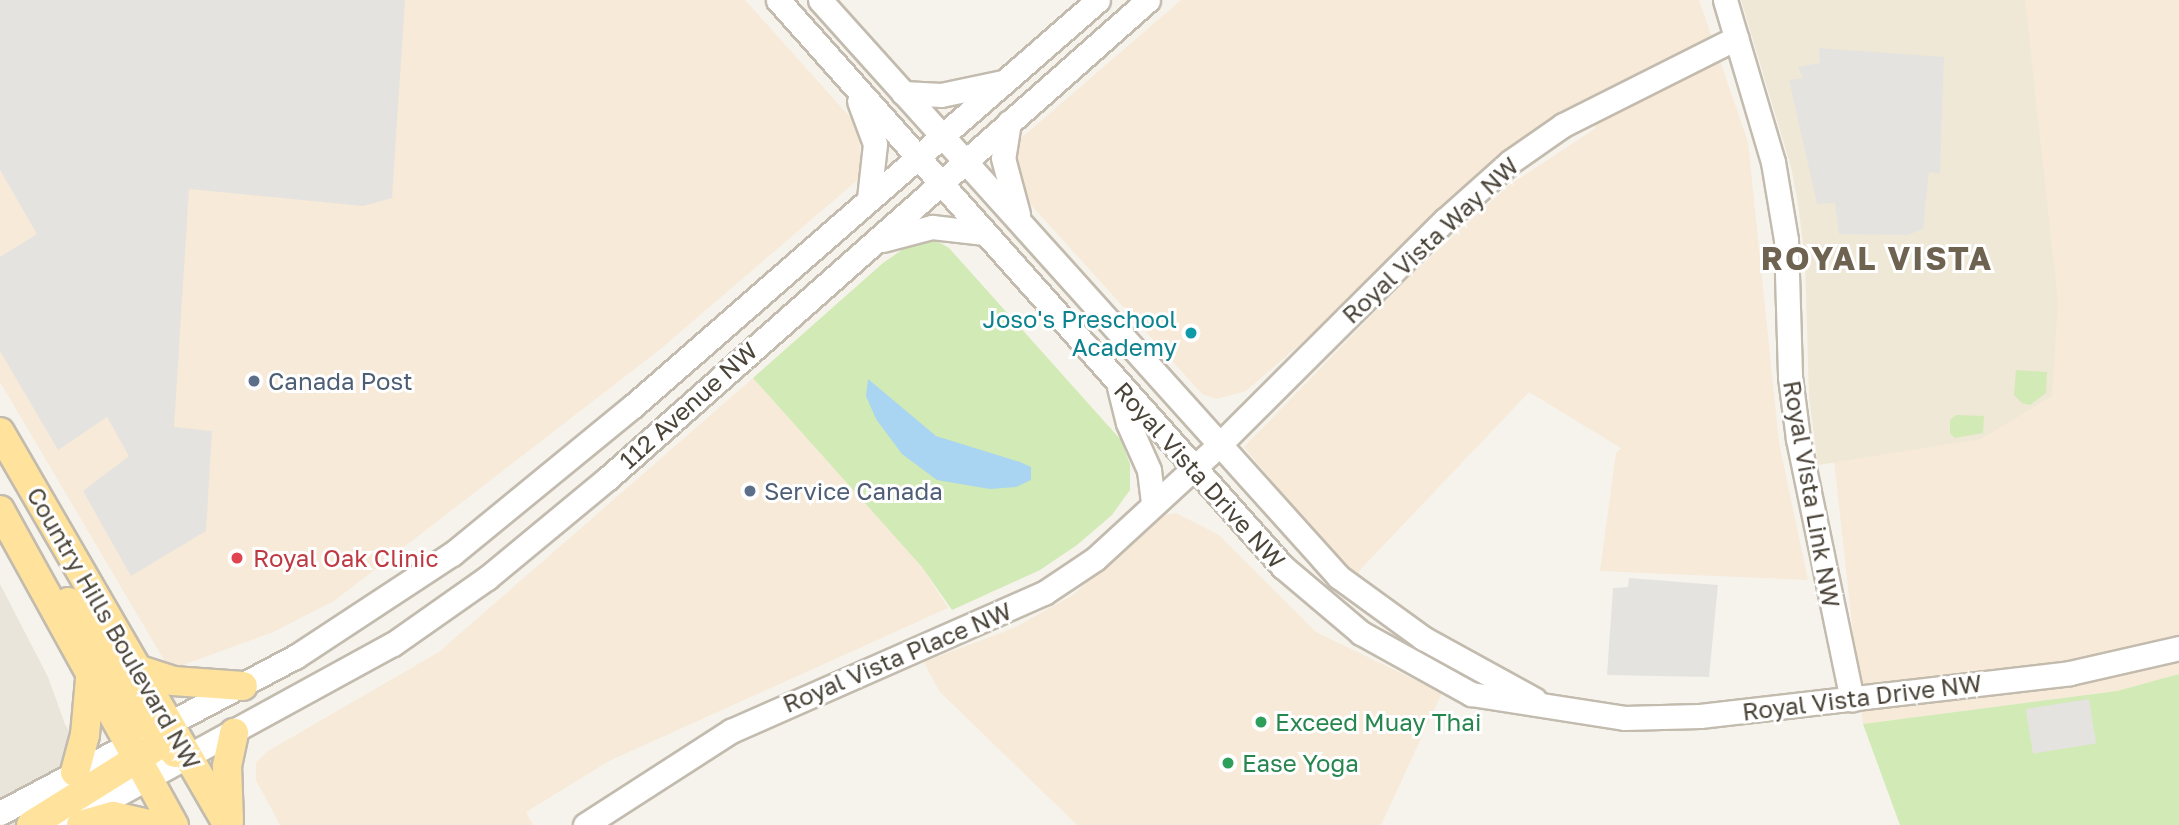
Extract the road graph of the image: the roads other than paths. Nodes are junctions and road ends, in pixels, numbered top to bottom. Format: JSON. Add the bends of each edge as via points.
{"nodes":[{"id":1,"x":778,"y":0,"type":"edge"},
{"id":2,"x":820,"y":0,"type":"edge"},
{"id":3,"x":1098,"y":0,"type":"edge"},
{"id":4,"x":1148,"y":0,"type":"edge"},
{"id":5,"x":1725,"y":0,"type":"edge"},
{"id":6,"x":1736,"y":38,"type":"junction"},
{"id":7,"x":1003,"y":82,"type":"junction"},
{"id":8,"x":903,"y":93,"type":"junction"},
{"id":9,"x":859,"y":94,"type":"junction"},
{"id":10,"x":1009,"y":122,"type":"junction"},
{"id":11,"x":944,"y":136,"type":"junction"},
{"id":12,"x":918,"y":158,"type":"junction"},
{"id":13,"x":966,"y":161,"type":"junction"},
{"id":14,"x":940,"y":183,"type":"junction"},
{"id":15,"x":869,"y":198,"type":"junction"},
{"id":16,"x":1021,"y":223,"type":"junction"},
{"id":17,"x":983,"y":233,"type":"junction"},
{"id":18,"x":870,"y":245,"type":"junction"},
{"id":19,"x":1118,"y":384,"type":"junction"},
{"id":20,"x":0,"y":432,"type":"edge"},
{"id":21,"x":1218,"y":446,"type":"junction"},
{"id":22,"x":1193,"y":467,"type":"junction"},
{"id":23,"x":1153,"y":504,"type":"junction"},
{"id":24,"x":0,"y":510,"type":"edge"},
{"id":25,"x":43,"y":583,"type":"junction"},
{"id":26,"x":2179,"y":648,"type":"edge"},
{"id":27,"x":140,"y":670,"type":"junction"},
{"id":28,"x":90,"y":679,"type":"junction"},
{"id":29,"x":243,"y":686,"type":"junction"},
{"id":30,"x":1852,"y":699,"type":"junction"},
{"id":31,"x":1542,"y":704,"type":"junction"},
{"id":32,"x":162,"y":732,"type":"junction"},
{"id":33,"x":234,"y":733,"type":"junction"},
{"id":34,"x":190,"y":757,"type":"junction"},
{"id":35,"x":138,"y":761,"type":"junction"},
{"id":36,"x":75,"y":772,"type":"junction"},
{"id":37,"x":0,"y":813,"type":"edge"},
{"id":38,"x":31,"y":825,"type":"edge"},
{"id":39,"x":62,"y":825,"type":"edge"},
{"id":40,"x":81,"y":825,"type":"edge"},
{"id":41,"x":153,"y":825,"type":"edge"},
{"id":42,"x":174,"y":825,"type":"edge"},
{"id":43,"x":229,"y":825,"type":"edge"},
{"id":44,"x":585,"y":825,"type":"edge"}],
"edges":[{"from":1,"to":9,"type":"street","name":"Royal Vista Drive NW"},
{"from":2,"to":8,"type":"street","name":"Royal Vista Drive NW"},
{"from":3,"to":7,"type":"street","name":"112 Avenue NW"},
{"from":4,"to":10,"type":"street","name":"112 Avenue NW"},
{"from":5,"to":6,"type":"street","name":"Royal Vista Link NW"},
{"from":6,"to":21,"type":"street","name":"Royal Vista Way NW","via":[[1563,125],[1510,162],[1445,220]]},
{"from":6,"to":30,"type":"street","name":"Royal Vista Link NW","via":[[1762,110],[1784,223],[1790,377],[1798,439]]},
{"from":7,"to":8,"type":"street","via":[[941,95]]},
{"from":7,"to":11,"type":"street","name":"112 Avenue NW"},
{"from":8,"to":11,"type":"street","name":"Royal Vista Drive NW"},
{"from":9,"to":12,"type":"street","name":"Royal Vista Drive NW"},
{"from":9,"to":15,"type":"street","via":[[860,111],[875,144]]},
{"from":10,"to":13,"type":"street","name":"112 Avenue NW"},
{"from":10,"to":16,"type":"street","via":[[1003,158]]},
{"from":11,"to":12,"type":"street","name":"112 Avenue NW"},
{"from":11,"to":13,"type":"street","name":"Royal Vista Drive NW"},
{"from":12,"to":14,"type":"street","name":"Royal Vista Drive NW"},
{"from":12,"to":15,"type":"street","name":"112 Avenue NW"},
{"from":13,"to":14,"type":"street","name":"112 Avenue NW"},
{"from":13,"to":16,"type":"street","name":"Royal Vista Drive NW"},
{"from":14,"to":17,"type":"street","name":"Royal Vista Drive NW"},
{"from":14,"to":18,"type":"street","name":"112 Avenue NW"},
{"from":15,"to":29,"type":"street","name":"112 Avenue NW","via":[[634,406],[484,530],[350,625]]},
{"from":16,"to":21,"type":"street","name":"Royal Vista Drive NW"},
{"from":17,"to":18,"type":"street","via":[[922,228]]},
{"from":17,"to":19,"type":"street","name":"Royal Vista Drive NW"},
{"from":18,"to":33,"type":"street","name":"112 Avenue NW","via":[[608,478],[487,578],[393,644]]},
{"from":19,"to":22,"type":"street","name":"Royal Vista Drive NW"},
{"from":19,"to":23,"type":"street","via":[[1128,423],[1149,470]]},
{"from":20,"to":27,"type":"main road","name":"Country Hills Boulevard NW"},
{"from":21,"to":22,"type":"street","name":"Royal Vista Way NW"},
{"from":21,"to":31,"type":"street","name":"Royal Vista Drive NW","via":[[1330,567],[1367,599],[1423,638]]},
{"from":22,"to":23,"type":"street","name":"Royal Vista Place NW"},
{"from":22,"to":31,"type":"street","name":"Royal Vista Drive NW","via":[[1283,567],[1361,633],[1471,694]]},
{"from":23,"to":44,"type":"street","name":"Royal Vista Place NW","via":[[1095,559],[1044,593],[743,725]]},
{"from":24,"to":25,"type":"main road","name":"Country Hills Boulevard NW"},
{"from":25,"to":28,"type":"main road","name":"Country Hills Boulevard NW"},
{"from":25,"to":32,"type":"main road","via":[[74,606]]},
{"from":26,"to":30,"type":"street","name":"Royal Vista Drive NW","via":[[2095,669]]},
{"from":27,"to":29,"type":"main road","via":[[173,681]]},
{"from":27,"to":32,"type":"main road","name":"Country Hills Boulevard NW"},
{"from":28,"to":35,"type":"main road","name":"Country Hills Boulevard NW"},
{"from":28,"to":36,"type":"main road","via":[[85,735]]},
{"from":29,"to":32,"type":"street","name":"112 Avenue NW"},
{"from":30,"to":31,"type":"street","name":"Royal Vista Drive NW","via":[[1700,716],[1636,717]]},
{"from":32,"to":34,"type":"main road","via":[[178,756]]},
{"from":32,"to":35,"type":"main road"},
{"from":33,"to":34,"type":"street","name":"112 Avenue NW"},
{"from":33,"to":43,"type":"main road","via":[[227,766]]},
{"from":34,"to":35,"type":"street","name":"112 Avenue NW"},
{"from":34,"to":43,"type":"main road","name":"Country Hills Boulevard NW"},
{"from":35,"to":36,"type":"street"},
{"from":35,"to":38,"type":"main road"},
{"from":35,"to":39,"type":"street"},
{"from":35,"to":42,"type":"main road","name":"Country Hills Boulevard NW"},
{"from":36,"to":37,"type":"street"},
{"from":40,"to":41,"type":"main road","via":[[113,816]]}]}
